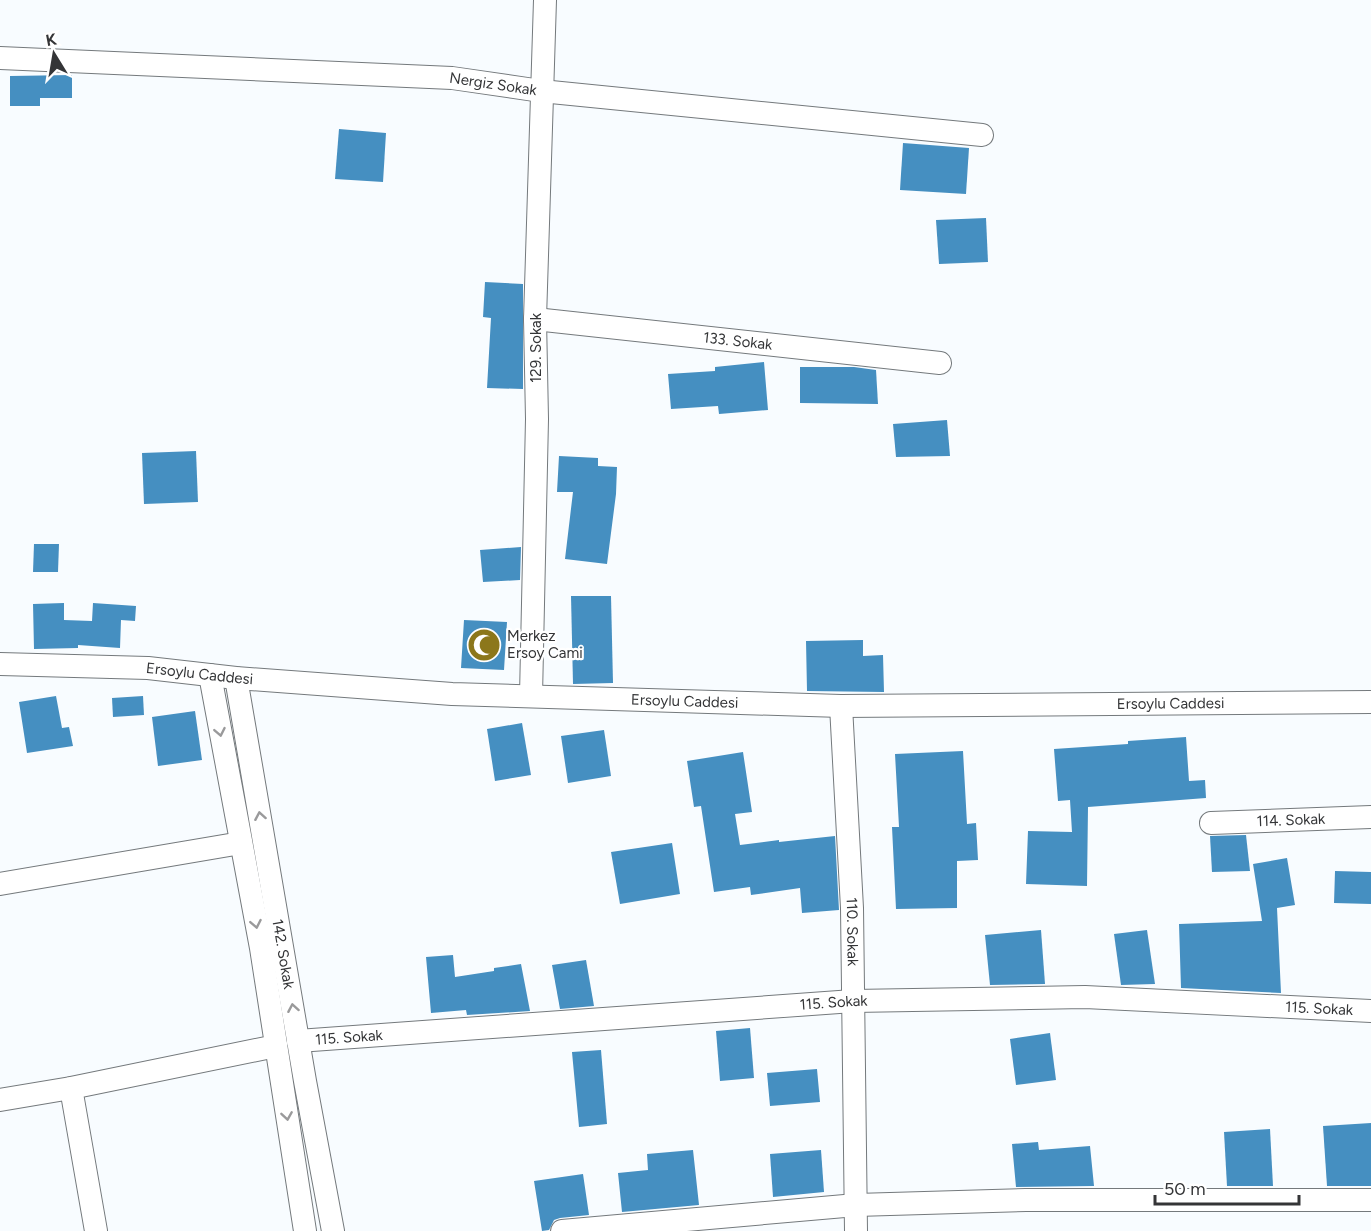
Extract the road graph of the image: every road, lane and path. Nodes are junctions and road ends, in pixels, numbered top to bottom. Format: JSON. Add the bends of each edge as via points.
{"nodes":[{"id":1,"x":545,"y":0,"type":"edge"},
{"id":2,"x":0,"y":58,"type":"edge"},
{"id":3,"x":541,"y":91,"type":"junction"},
{"id":4,"x":982,"y":135,"type":"dead end"},
{"id":5,"x":535,"y":319,"type":"junction"},
{"id":6,"x":940,"y":363,"type":"dead end"},
{"id":7,"x":1,"y":663,"type":"edge"},
{"id":8,"x":210,"y":675,"type":"junction"},
{"id":9,"x":236,"y":678,"type":"junction"},
{"id":10,"x":531,"y":696,"type":"junction"},
{"id":11,"x":1371,"y":702,"type":"edge"},
{"id":12,"x":841,"y":706,"type":"junction"},
{"id":13,"x":1371,"y":817,"type":"edge"},
{"id":14,"x":1211,"y":823,"type":"dead end"},
{"id":15,"x":241,"y":843,"type":"junction"},
{"id":16,"x":0,"y":885,"type":"edge"},
{"id":17,"x":853,"y":1001,"type":"junction"},
{"id":18,"x":1371,"y":1011,"type":"edge"},
{"id":19,"x":298,"y":1041,"type":"junction"},
{"id":20,"x":276,"y":1046,"type":"junction"},
{"id":21,"x":71,"y":1088,"type":"junction"},
{"id":22,"x":0,"y":1100,"type":"edge"},
{"id":23,"x":1371,"y":1200,"type":"edge"},
{"id":24,"x":856,"y":1205,"type":"junction"},
{"id":25,"x":96,"y":1231,"type":"edge"},
{"id":26,"x":305,"y":1231,"type":"edge"},
{"id":27,"x":333,"y":1231,"type":"edge"},
{"id":28,"x":562,"y":1231,"type":"edge"},
{"id":29,"x":856,"y":1231,"type":"edge"}],
"edges":[{"from":1,"to":3,"type":"street","name":"129. Sokak"},
{"from":2,"to":3,"type":"street","name":"Nergiz Sokak","via":[[452,78]]},
{"from":3,"to":4,"type":"street","name":"Nergiz Sokak"},
{"from":3,"to":5,"type":"street","name":"129. Sokak"},
{"from":5,"to":6,"type":"street","name":"133. Sokak"},
{"from":5,"to":10,"type":"street","name":"129. Sokak","via":[[537,419]]},
{"from":7,"to":8,"type":"street","name":"Ersoylu Caddesi","via":[[148,668]]},
{"from":8,"to":9,"type":"street","name":"Ersoylu Caddesi"},
{"from":8,"to":15,"type":"street","one_way":true},
{"from":9,"to":10,"type":"street","name":"Ersoylu Caddesi"},
{"from":19,"to":9,"type":"street","name":"142. Sokak","one_way":true},
{"from":10,"to":12,"type":"street","name":"Ersoylu Caddesi"},
{"from":11,"to":12,"type":"street","name":"Ersoylu Caddesi"},
{"from":12,"to":17,"type":"street","name":"110. Sokak"},
{"from":13,"to":14,"type":"street","name":"114. Sokak"},
{"from":15,"to":16,"type":"street"},
{"from":15,"to":20,"type":"street","one_way":true},
{"from":17,"to":18,"type":"street","name":"115. Sokak","via":[[1085,997]]},
{"from":17,"to":19,"type":"street","name":"115. Sokak"},
{"from":17,"to":24,"type":"street","name":"110. Sokak"},
{"from":19,"to":27,"type":"street","name":"142. Sokak"},
{"from":20,"to":21,"type":"street"},
{"from":20,"to":26,"type":"street","one_way":true},
{"from":21,"to":22,"type":"street"},
{"from":21,"to":25,"type":"street"},
{"from":23,"to":24,"type":"street","via":[[1026,1200]]},
{"from":24,"to":28,"type":"street"},
{"from":24,"to":29,"type":"street","name":"110. Sokak"}]}
